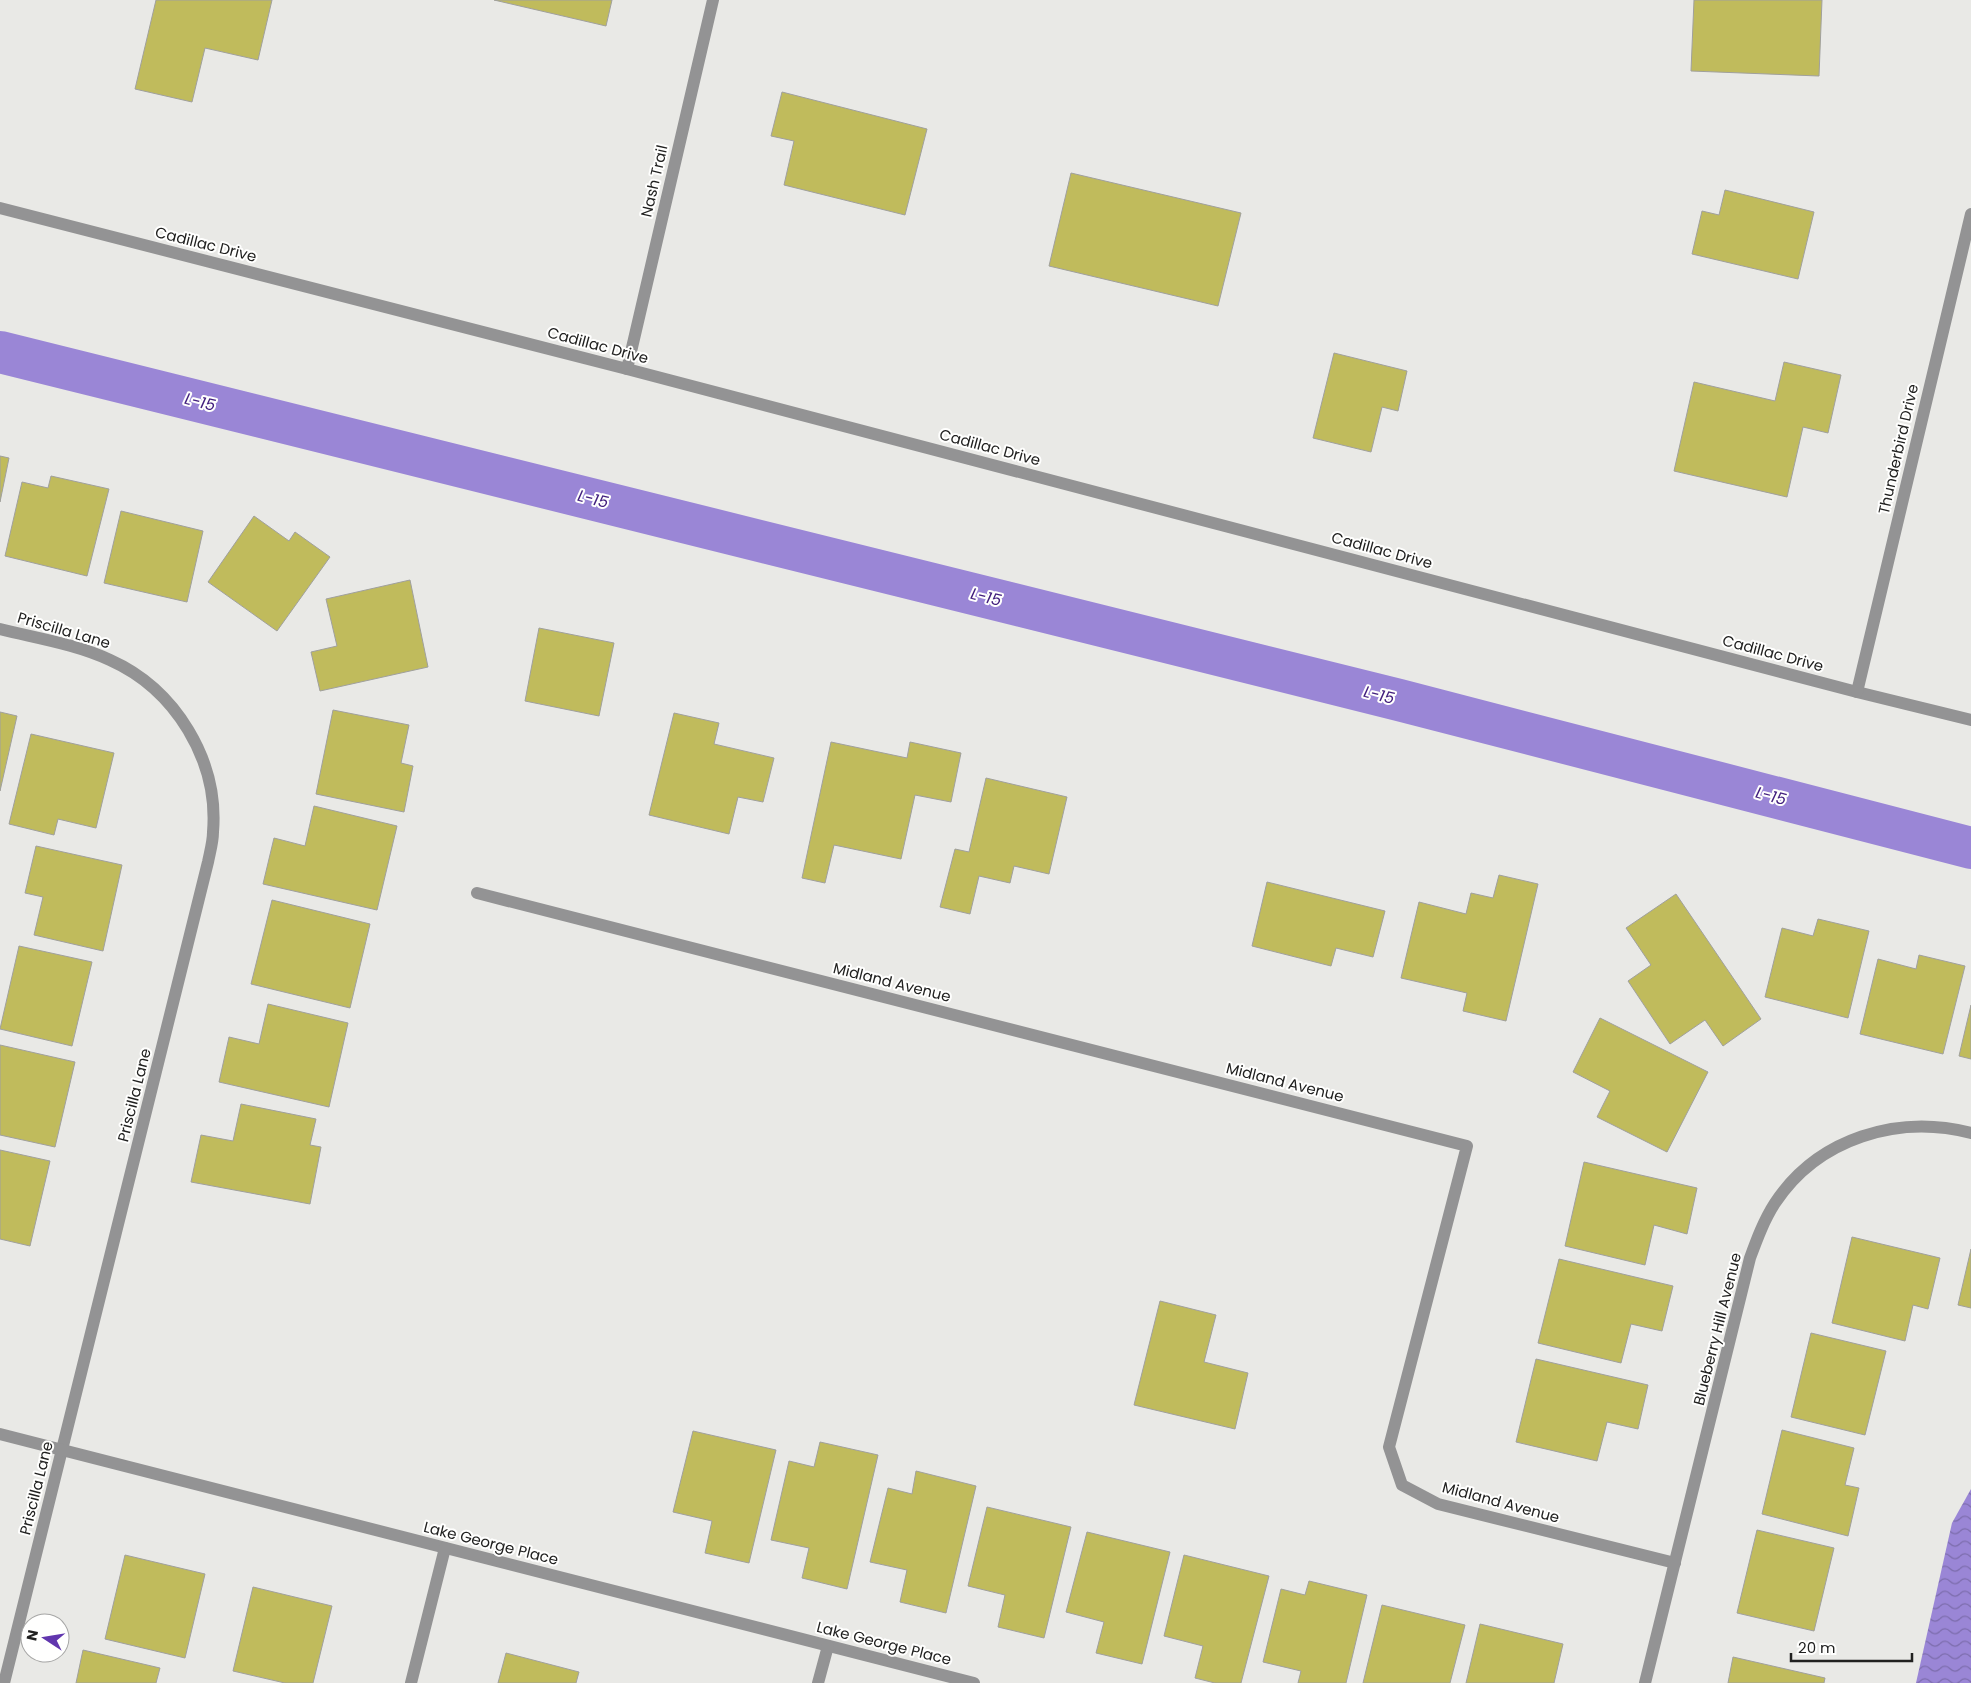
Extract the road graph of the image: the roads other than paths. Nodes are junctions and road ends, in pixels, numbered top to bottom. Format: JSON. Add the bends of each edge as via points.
{"nodes":[{"id":1,"x":713,"y":0,"type":"edge"},
{"id":2,"x":0,"y":208,"type":"edge"},
{"id":3,"x":1971,"y":214,"type":"edge"},
{"id":4,"x":627,"y":369,"type":"junction"},
{"id":5,"x":0,"y":629,"type":"edge"},
{"id":6,"x":1857,"y":692,"type":"junction"},
{"id":7,"x":1971,"y":720,"type":"edge"},
{"id":8,"x":477,"y":893,"type":"dead end"},
{"id":9,"x":1971,"y":1133,"type":"edge"},
{"id":10,"x":0,"y":1434,"type":"edge"},
{"id":11,"x":62,"y":1450,"type":"junction"},
{"id":12,"x":445,"y":1548,"type":"junction"},
{"id":13,"x":1675,"y":1563,"type":"junction"},
{"id":14,"x":828,"y":1646,"type":"junction"},
{"id":15,"x":4,"y":1683,"type":"edge"},
{"id":16,"x":411,"y":1683,"type":"edge"},
{"id":17,"x":818,"y":1683,"type":"edge"},
{"id":18,"x":974,"y":1683,"type":"edge"},
{"id":19,"x":1645,"y":1683,"type":"edge"}],
"edges":[{"from":1,"to":4,"type":"street","name":"Nash Trail"},
{"from":2,"to":4,"type":"street","name":"Cadillac Drive"},
{"from":3,"to":6,"type":"street","name":"Thunderbird Drive"},
{"from":4,"to":6,"type":"street","name":"Cadillac Drive"},
{"from":5,"to":11,"type":"street","name":"Priscilla Lane","via":[[110,660],[148,684],[180,717],[196,743],[212,801],[214,832],[208,862]]},
{"from":6,"to":7,"type":"street","name":"Cadillac Drive"},
{"from":8,"to":13,"type":"street","name":"Midland Avenue","via":[[1467,1146],[1389,1447],[1402,1485],[1438,1504]]},
{"from":9,"to":13,"type":"street","name":"Blueberry Hill Avenue","via":[[1934,1126],[1903,1126],[1874,1132],[1819,1158],[1776,1202],[1761,1228],[1750,1258]]},
{"from":10,"to":11,"type":"street","name":"Lake George Place"},
{"from":11,"to":12,"type":"street","name":"Lake George Place"},
{"from":11,"to":15,"type":"street","name":"Priscilla Lane"},
{"from":12,"to":14,"type":"street","name":"Lake George Place"},
{"from":12,"to":16,"type":"street"},
{"from":13,"to":19,"type":"street","name":"Blueberry Hill Avenue"},
{"from":14,"to":17,"type":"street"},
{"from":14,"to":18,"type":"street","name":"Lake George Place"}]}
